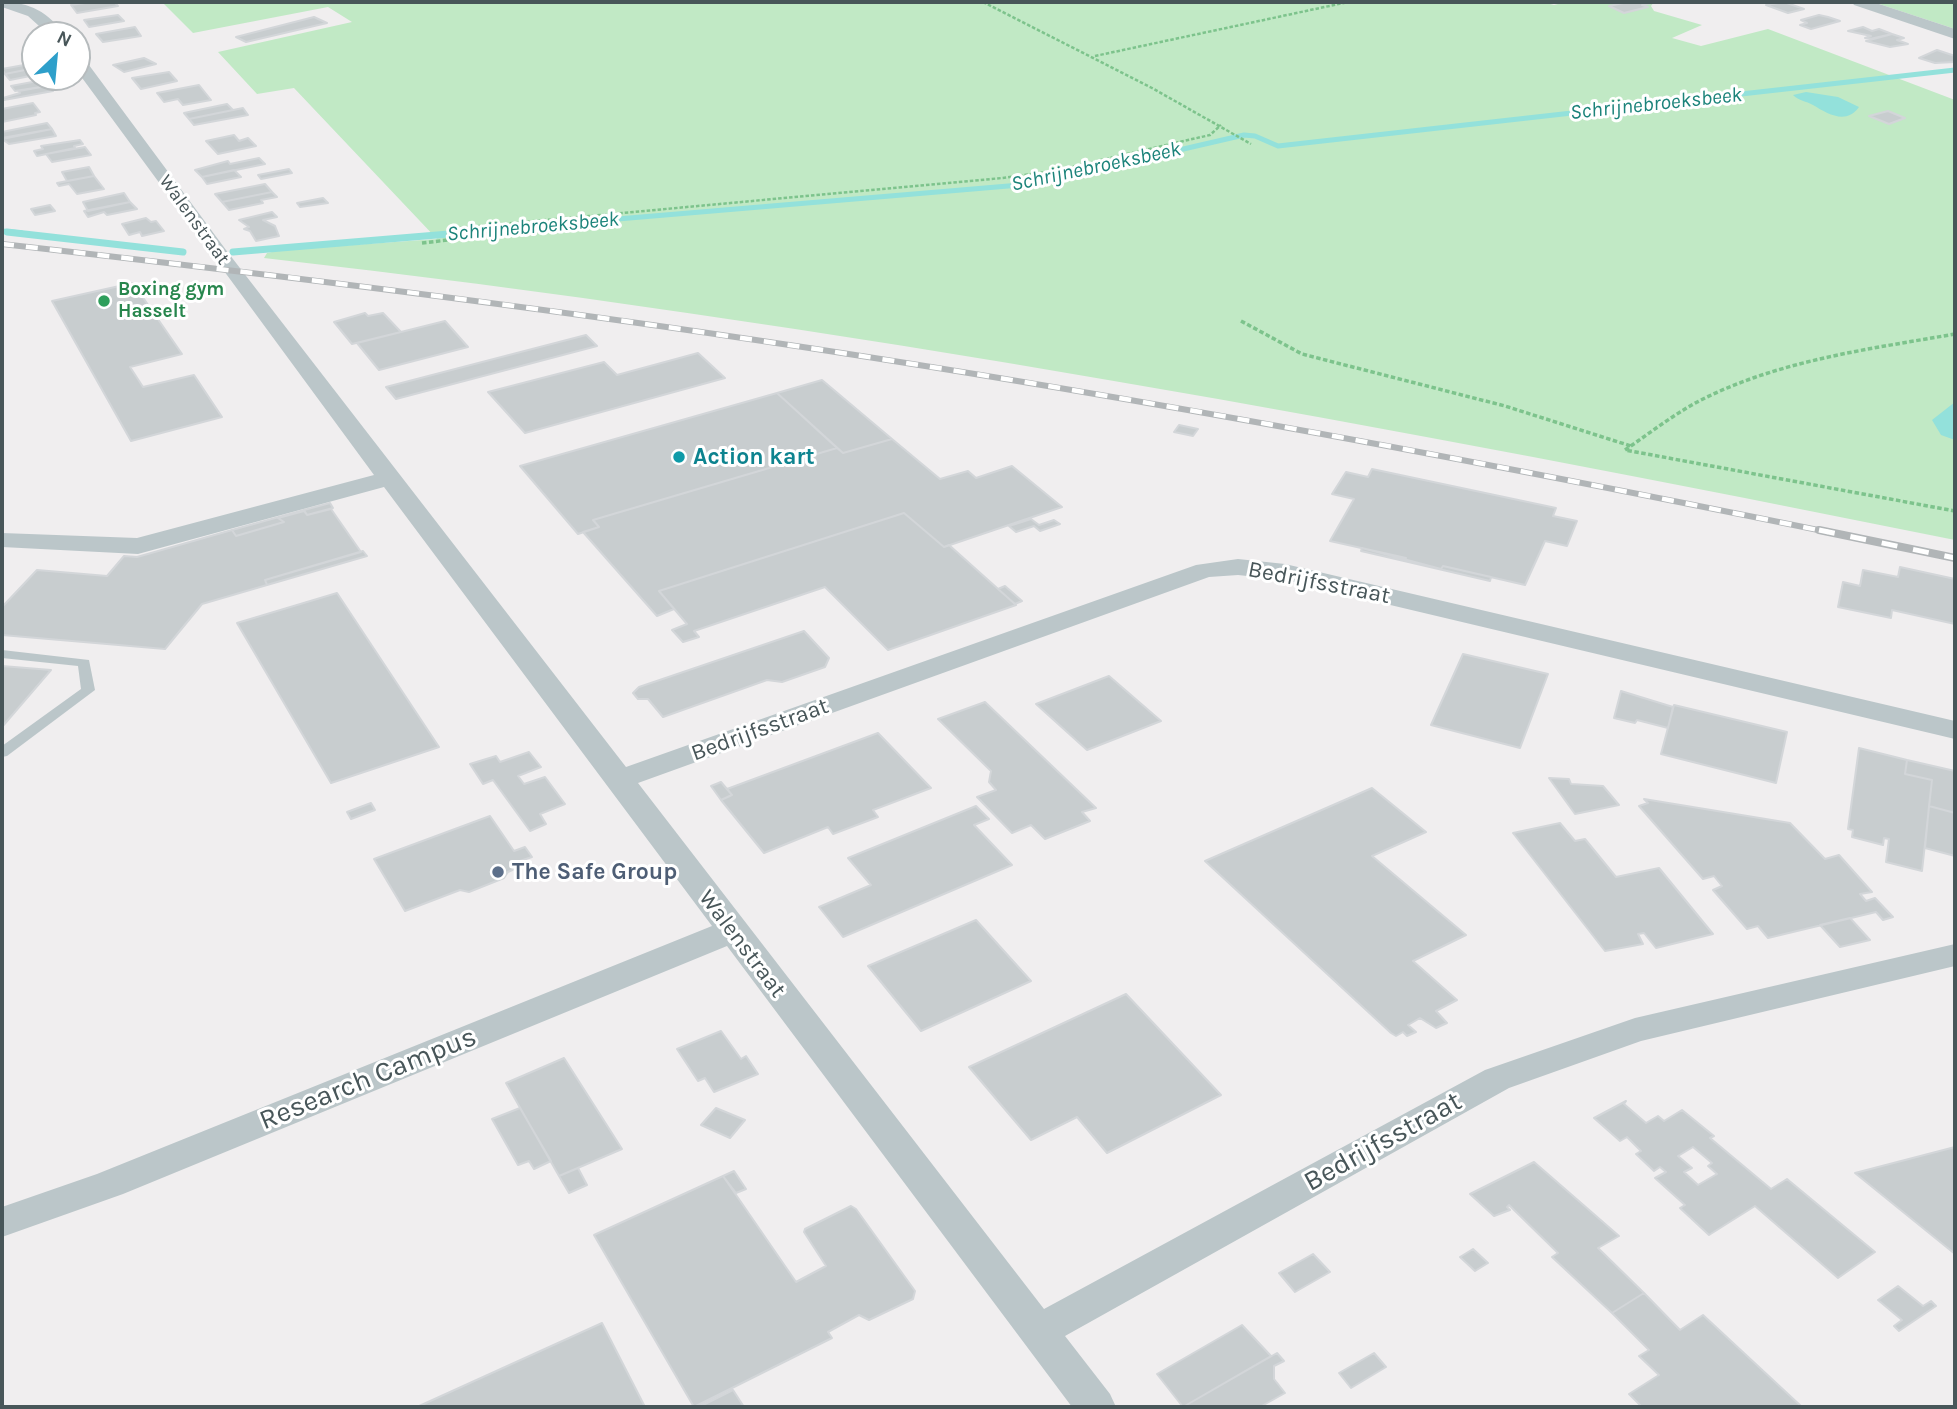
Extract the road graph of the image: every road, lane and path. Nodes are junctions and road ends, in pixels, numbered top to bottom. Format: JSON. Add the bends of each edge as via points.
{"nodes":[{"id":1,"x":2,"y":2,"type":"edge"},
{"id":2,"x":983,"y":2,"type":"edge"},
{"id":3,"x":1348,"y":2,"type":"edge"},
{"id":4,"x":1859,"y":2,"type":"edge"},
{"id":5,"x":21,"y":4,"type":"edge"},
{"id":6,"x":45,"y":21,"type":"edge"},
{"id":7,"x":1955,"y":34,"type":"edge"},
{"id":8,"x":1094,"y":57,"type":"junction"},
{"id":9,"x":91,"y":79,"type":"edge"},
{"id":10,"x":1221,"y":125,"type":"junction"},
{"id":11,"x":1251,"y":144,"type":"dead end"},
{"id":12,"x":422,"y":243,"type":"dead end"},
{"id":13,"x":1241,"y":321,"type":"dead end"},
{"id":14,"x":1955,"y":334,"type":"edge"},
{"id":15,"x":1631,"y":446,"type":"junction"},
{"id":16,"x":391,"y":478,"type":"junction"},
{"id":17,"x":1955,"y":511,"type":"edge"},
{"id":18,"x":2,"y":540,"type":"edge"},
{"id":19,"x":2,"y":654,"type":"edge"},
{"id":20,"x":1955,"y":730,"type":"edge"},
{"id":21,"x":2,"y":753,"type":"edge"},
{"id":22,"x":620,"y":780,"type":"junction"},
{"id":23,"x":732,"y":931,"type":"junction"},
{"id":24,"x":1955,"y":955,"type":"edge"},
{"id":25,"x":2,"y":1222,"type":"edge"},
{"id":26,"x":1037,"y":1332,"type":"junction"},
{"id":27,"x":1096,"y":1407,"type":"edge"}],
"edges":[{"from":1,"to":5,"type":"street"},
{"from":2,"to":8,"type":"path"},
{"from":3,"to":8,"type":"path"},
{"from":4,"to":7,"type":"street"},
{"from":5,"to":6,"type":"street"},
{"from":8,"to":10,"type":"path"},
{"from":9,"to":16,"type":"street","name":"Walenstraat"},
{"from":10,"to":11,"type":"path"},
{"from":10,"to":12,"type":"path","via":[[1210,135],[1053,171],[448,229],[448,240]]},
{"from":13,"to":15,"type":"path","via":[[1302,354],[1506,406]]},
{"from":14,"to":15,"type":"path","via":[[1761,377],[1702,400]]},
{"from":15,"to":17,"type":"path","via":[[1625,450]]},
{"from":16,"to":18,"type":"street","via":[[138,546]]},
{"from":16,"to":22,"type":"street","name":"Walenstraat"},
{"from":19,"to":21,"type":"lane","via":[[84,663],[88,691]]},
{"from":20,"to":22,"type":"street","name":"Bedrijfsstraat","via":[[1285,572],[1238,567],[1205,570]]},
{"from":22,"to":23,"type":"street","name":"Walenstraat"},
{"from":23,"to":25,"type":"street","name":"Research Campus","via":[[110,1184]]},
{"from":23,"to":26,"type":"street","name":"Walenstraat"},
{"from":24,"to":26,"type":"street","name":"Bedrijfsstraat","via":[[1635,1030],[1497,1079]]},
{"from":26,"to":27,"type":"street","name":"Walenstraat"}]}
